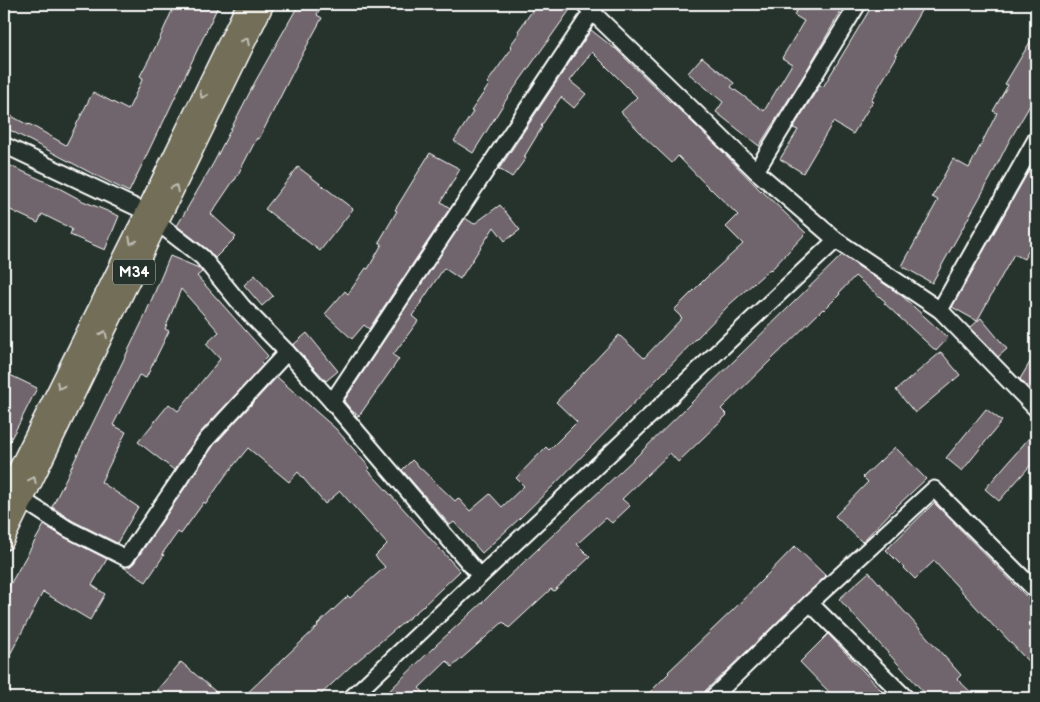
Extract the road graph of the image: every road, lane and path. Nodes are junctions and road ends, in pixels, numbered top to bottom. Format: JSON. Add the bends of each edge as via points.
{"nodes":[{"id":1,"x":247,"y":4,"type":"edge"},
{"id":2,"x":264,"y":4,"type":"edge"},
{"id":3,"x":858,"y":4,"type":"edge"},
{"id":4,"x":591,"y":6,"type":"edge"},
{"id":5,"x":1036,"y":139,"type":"edge"},
{"id":6,"x":4,"y":144,"type":"edge"},
{"id":7,"x":756,"y":171,"type":"junction"},
{"id":8,"x":152,"y":218,"type":"junction"},
{"id":9,"x":836,"y":240,"type":"junction"},
{"id":10,"x":940,"y":310,"type":"junction"},
{"id":11,"x":286,"y":352,"type":"junction"},
{"id":12,"x":332,"y":402,"type":"junction"},
{"id":13,"x":1036,"y":409,"type":"edge"},
{"id":14,"x":4,"y":498,"type":"edge"},
{"id":15,"x":23,"y":500,"type":"junction"},
{"id":16,"x":4,"y":540,"type":"edge"},
{"id":17,"x":480,"y":576,"type":"junction"},
{"id":18,"x":1036,"y":591,"type":"edge"},
{"id":19,"x":810,"y":603,"type":"junction"},
{"id":20,"x":351,"y":698,"type":"edge"},
{"id":21,"x":712,"y":698,"type":"edge"},
{"id":22,"x":906,"y":698,"type":"edge"}],
"edges":[{"from":1,"to":8,"type":"main road","number":"M34","one_way":true},
{"from":8,"to":2,"type":"main road","number":"M34","one_way":true},
{"from":3,"to":7,"type":"street"},
{"from":4,"to":7,"type":"street"},
{"from":4,"to":12,"type":"street"},
{"from":5,"to":10,"type":"street"},
{"from":6,"to":8,"type":"street"},
{"from":7,"to":9,"type":"street"},
{"from":8,"to":11,"type":"street","via":[[202,257],[242,307]]},
{"from":8,"to":14,"type":"main road","number":"M34","one_way":true},
{"from":15,"to":8,"type":"main road","number":"M34","one_way":true},
{"from":9,"to":10,"type":"street"},
{"from":9,"to":17,"type":"street"},
{"from":10,"to":13,"type":"street"},
{"from":11,"to":12,"type":"street"},
{"from":11,"to":15,"type":"street","via":[[207,439],[126,558],[68,529]]},
{"from":12,"to":17,"type":"street"},
{"from":15,"to":16,"type":"main road","number":"M34"},
{"from":17,"to":20,"type":"street"},
{"from":18,"to":19,"type":"street","via":[[934,489]]},
{"from":19,"to":21,"type":"street"},
{"from":19,"to":22,"type":"street"}]}
